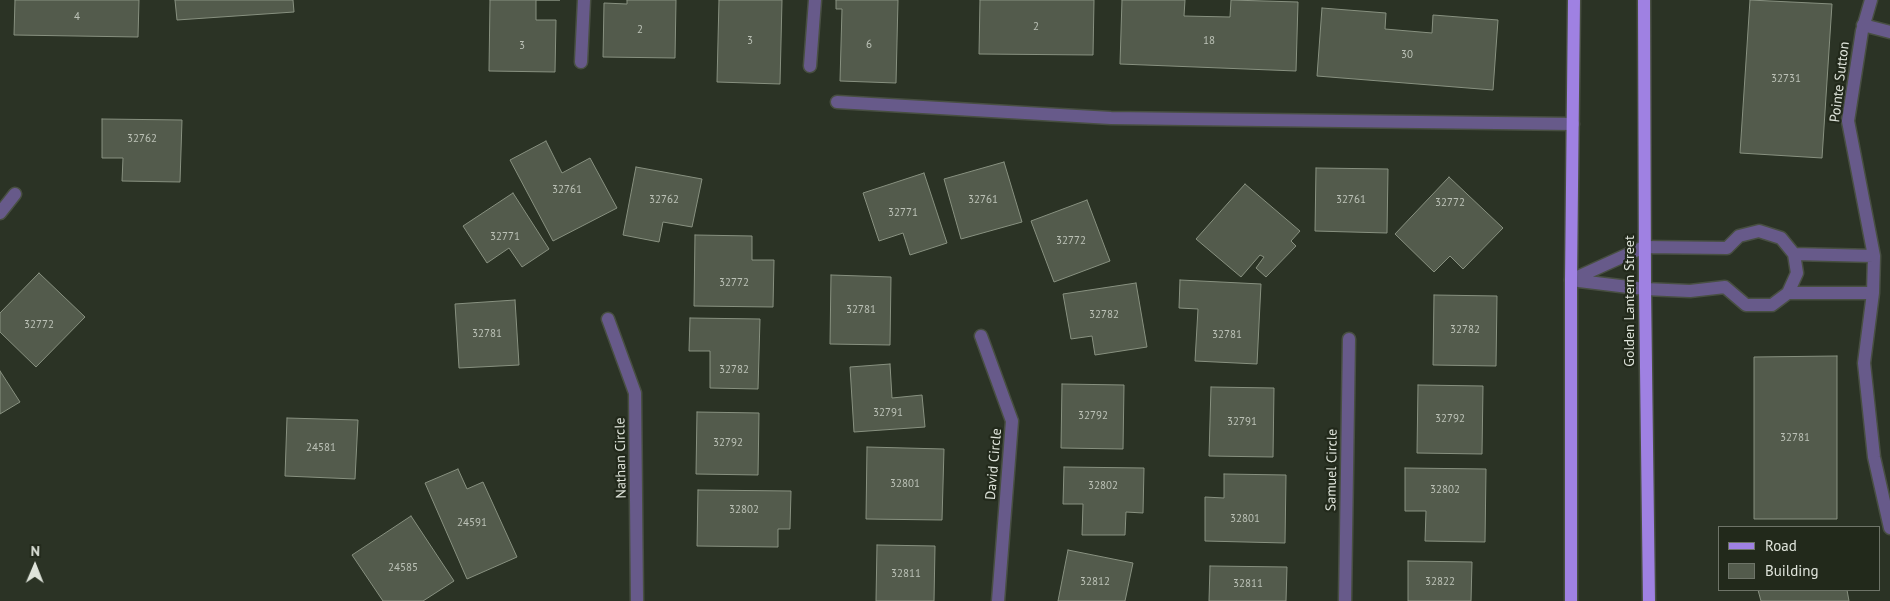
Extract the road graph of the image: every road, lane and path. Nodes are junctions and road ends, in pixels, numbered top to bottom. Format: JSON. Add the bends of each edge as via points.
{"nodes":[{"id":1,"x":584,"y":0,"type":"edge"},
{"id":2,"x":815,"y":0,"type":"edge"},
{"id":3,"x":1574,"y":0,"type":"edge"},
{"id":4,"x":1644,"y":0,"type":"edge"},
{"id":5,"x":1871,"y":0,"type":"edge"},
{"id":6,"x":1863,"y":25,"type":"junction"},
{"id":7,"x":1890,"y":32,"type":"edge"},
{"id":8,"x":581,"y":62,"type":"dead end"},
{"id":9,"x":810,"y":66,"type":"dead end"},
{"id":10,"x":836,"y":102,"type":"dead end"},
{"id":11,"x":1573,"y":124,"type":"junction"},
{"id":12,"x":15,"y":194,"type":"dead end"},
{"id":13,"x":0,"y":213,"type":"edge"},
{"id":14,"x":1644,"y":247,"type":"junction"},
{"id":15,"x":1794,"y":254,"type":"junction"},
{"id":16,"x":1874,"y":256,"type":"junction"},
{"id":17,"x":1571,"y":280,"type":"junction"},
{"id":18,"x":1644,"y":289,"type":"junction"},
{"id":19,"x":1788,"y":293,"type":"junction"},
{"id":20,"x":1873,"y":293,"type":"junction"},
{"id":21,"x":608,"y":319,"type":"dead end"},
{"id":22,"x":981,"y":336,"type":"dead end"},
{"id":23,"x":1349,"y":339,"type":"dead end"},
{"id":24,"x":1890,"y":528,"type":"edge"},
{"id":25,"x":637,"y":601,"type":"edge"},
{"id":26,"x":998,"y":601,"type":"edge"},
{"id":27,"x":1345,"y":601,"type":"edge"},
{"id":28,"x":1571,"y":601,"type":"edge"},
{"id":29,"x":1649,"y":601,"type":"edge"}],
"edges":[{"from":1,"to":8,"type":"street"},
{"from":2,"to":9,"type":"street"},
{"from":3,"to":11,"type":"main road"},
{"from":4,"to":14,"type":"main road","name":"Golden Lantern Street"},
{"from":5,"to":6,"type":"street","name":"Pointe Sutton"},
{"from":6,"to":7,"type":"street"},
{"from":6,"to":16,"type":"street","name":"Pointe Sutton","via":[[1848,121]]},
{"from":10,"to":11,"type":"street","via":[[1111,118]]},
{"from":11,"to":17,"type":"main road"},
{"from":12,"to":13,"type":"street"},
{"from":14,"to":15,"type":"street","via":[[1727,248],[1739,236],[1759,231],[1781,238]]},
{"from":14,"to":17,"type":"street"},
{"from":14,"to":18,"type":"main road","name":"Golden Lantern Street"},
{"from":15,"to":16,"type":"street"},
{"from":15,"to":19,"type":"street","via":[[1797,273]]},
{"from":16,"to":20,"type":"street","name":"Pointe Sutton"},
{"from":17,"to":18,"type":"street"},
{"from":17,"to":28,"type":"main road"},
{"from":18,"to":19,"type":"street","via":[[1690,291],[1725,287],[1746,305],[1772,305]]},
{"from":18,"to":29,"type":"main road","name":"Golden Lantern Street"},
{"from":19,"to":20,"type":"street"},
{"from":20,"to":24,"type":"street","name":"Pointe Sutton","via":[[1864,363],[1874,457]]},
{"from":21,"to":25,"type":"street","name":"Nathan Circle","via":[[635,393]]},
{"from":22,"to":26,"type":"street","name":"David Circle","via":[[1012,421]]},
{"from":23,"to":27,"type":"street","name":"Samuel Circle"}]}
